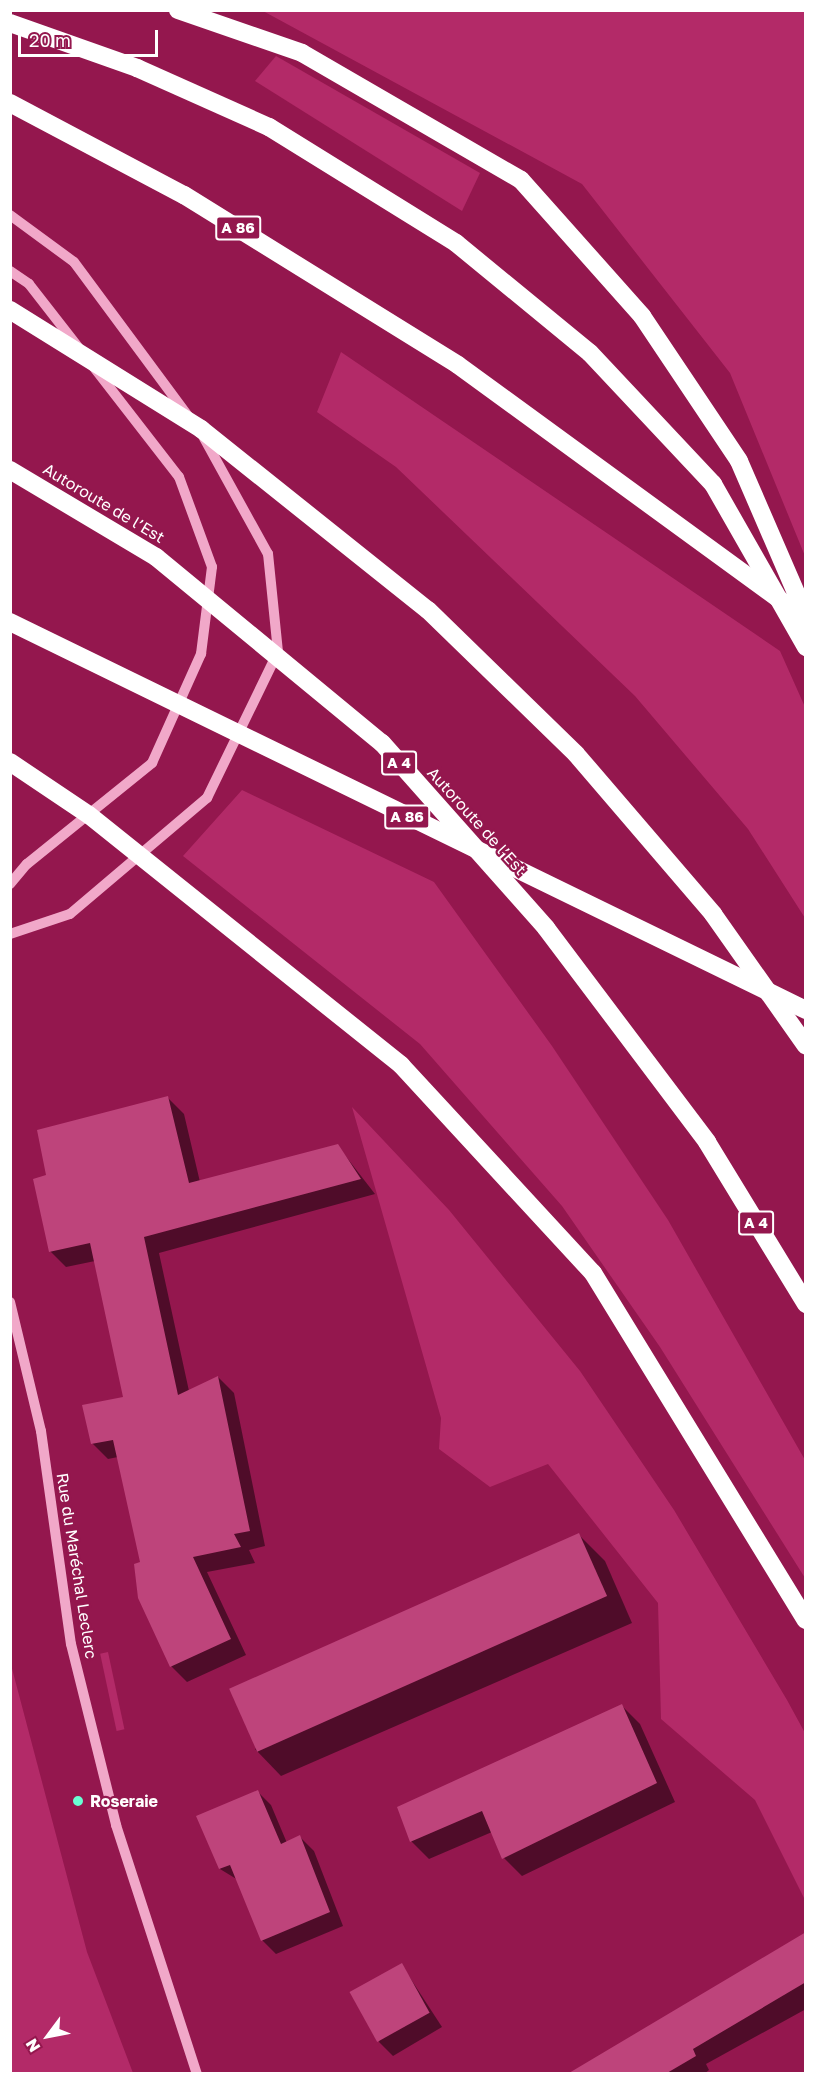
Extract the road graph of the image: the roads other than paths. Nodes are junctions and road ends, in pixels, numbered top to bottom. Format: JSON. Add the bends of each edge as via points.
{"nodes":[{"id":1,"x":178,"y":10,"type":"edge"},
{"id":2,"x":10,"y":23,"type":"edge"},
{"id":3,"x":10,"y":104,"type":"edge"},
{"id":4,"x":10,"y":215,"type":"edge"},
{"id":5,"x":10,"y":271,"type":"edge"},
{"id":6,"x":10,"y":310,"type":"edge"},
{"id":7,"x":10,"y":470,"type":"edge"},
{"id":8,"x":806,"y":617,"type":"edge"},
{"id":9,"x":10,"y":622,"type":"edge"},
{"id":10,"x":806,"y":647,"type":"edge"},
{"id":11,"x":10,"y":762,"type":"edge"},
{"id":12,"x":10,"y":884,"type":"edge"},
{"id":13,"x":10,"y":934,"type":"edge"},
{"id":14,"x":806,"y":1010,"type":"edge"},
{"id":15,"x":806,"y":1046,"type":"edge"},
{"id":16,"x":10,"y":1302,"type":"edge"},
{"id":17,"x":806,"y":1304,"type":"edge"},
{"id":18,"x":806,"y":1620,"type":"edge"},
{"id":19,"x":197,"y":2073,"type":"edge"}],
"edges":[{"from":1,"to":8,"type":"highway","via":[[302,53],[521,180],[642,316],[739,461]]},
{"from":2,"to":10,"type":"highway","via":[[136,68],[269,127],[456,243],[590,353],[713,484]]},
{"from":3,"to":8,"type":"highway","number":"A 86","bridge":true,"via":[[184,195],[458,365]]},
{"from":4,"to":13,"type":"street","via":[[74,262],[215,452],[268,554],[278,652],[207,798],[70,914]]},
{"from":5,"to":12,"type":"street","via":[[28,284],[179,477],[212,567],[201,654],[152,763],[27,864]]},
{"from":6,"to":15,"type":"highway","bridge":true,"via":[[201,429],[428,610],[576,754],[713,914]]},
{"from":7,"to":17,"type":"highway","name":"Autoroute de l’Est","number":"A 4","bridge":true,"via":[[156,557],[382,743],[546,928],[707,1142]]},
{"from":9,"to":14,"type":"highway","number":"A 86","bridge":true},
{"from":11,"to":18,"type":"highway","bridge":true,"via":[[89,815],[401,1065],[593,1273]]},
{"from":16,"to":19,"type":"street","name":"Rue du Maréchal Leclerc","via":[[41,1431],[71,1644],[116,1825]]}]}
